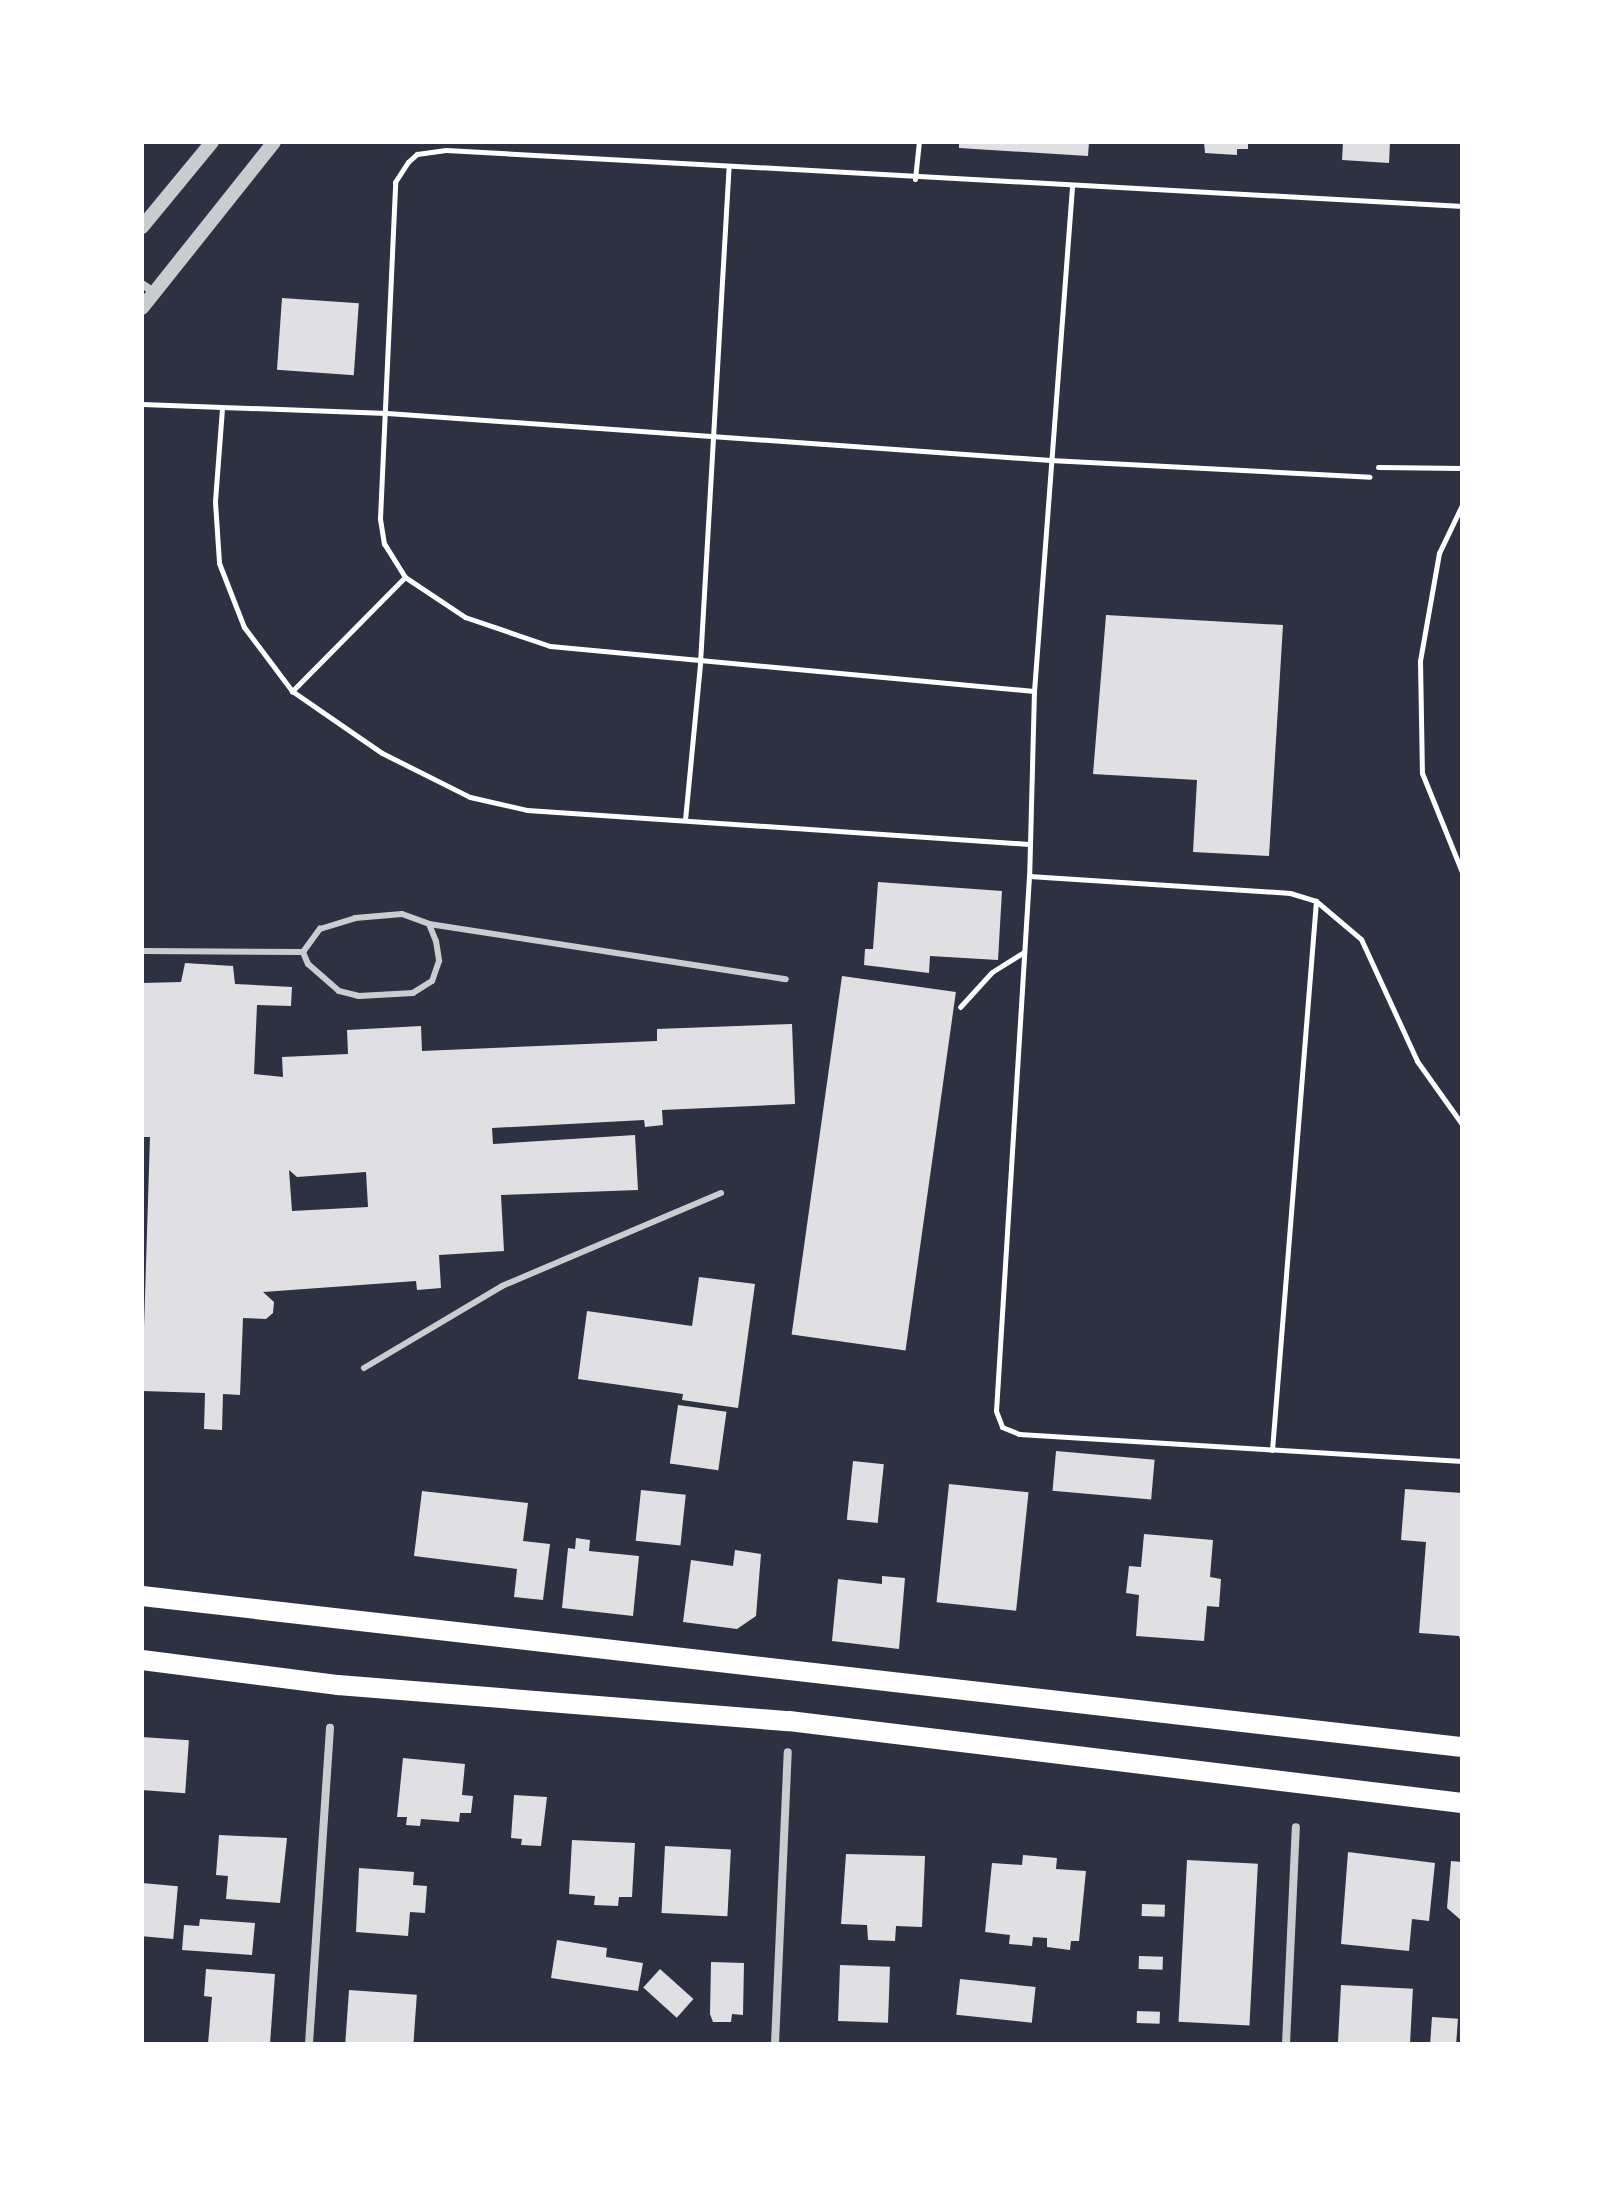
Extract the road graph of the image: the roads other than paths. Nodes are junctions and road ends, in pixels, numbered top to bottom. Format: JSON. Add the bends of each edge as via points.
{"nodes":[{"id":1,"x":212,"y":142,"type":"edge"},
{"id":2,"x":274,"y":142,"type":"edge"},
{"id":3,"x":142,"y":227,"type":"edge"},
{"id":4,"x":148,"y":288,"type":"edge"},
{"id":5,"x":142,"y":308,"type":"edge"},
{"id":6,"x":429,"y":924,"type":"junction"},
{"id":7,"x":142,"y":951,"type":"edge"},
{"id":8,"x":303,"y":952,"type":"junction"},
{"id":9,"x":786,"y":979,"type":"dead end"},
{"id":10,"x":721,"y":1193,"type":"dead end"},
{"id":11,"x":364,"y":1368,"type":"dead end"},
{"id":12,"x":142,"y":1596,"type":"edge"},
{"id":13,"x":142,"y":1660,"type":"edge"},
{"id":14,"x":330,"y":1728,"type":"dead end"},
{"id":15,"x":1462,"y":1747,"type":"edge"},
{"id":16,"x":788,"y":1752,"type":"dead end"},
{"id":17,"x":1462,"y":1803,"type":"edge"},
{"id":18,"x":1296,"y":1827,"type":"dead end"},
{"id":19,"x":309,"y":2044,"type":"edge"},
{"id":20,"x":775,"y":2044,"type":"edge"},
{"id":21,"x":1286,"y":2044,"type":"edge"}],
"edges":[{"from":1,"to":3,"type":"street"},
{"from":2,"to":4,"type":"street"},
{"from":4,"to":5,"type":"street"},
{"from":6,"to":8,"type":"lane","via":[[402,914],[355,918],[320,929],[308,938]]},
{"from":6,"to":8,"type":"lane","via":[[439,961],[432,981],[413,993],[359,996],[339,991],[321,979]]},
{"from":6,"to":9,"type":"lane"},
{"from":7,"to":8,"type":"lane"},
{"from":10,"to":11,"type":"lane","via":[[502,1286]]},
{"from":12,"to":15,"type":"main road"},
{"from":13,"to":17,"type":"main road","via":[[338,1685],[789,1721]]},
{"from":14,"to":19,"type":"street"},
{"from":16,"to":20,"type":"street"},
{"from":18,"to":21,"type":"street"}]}
